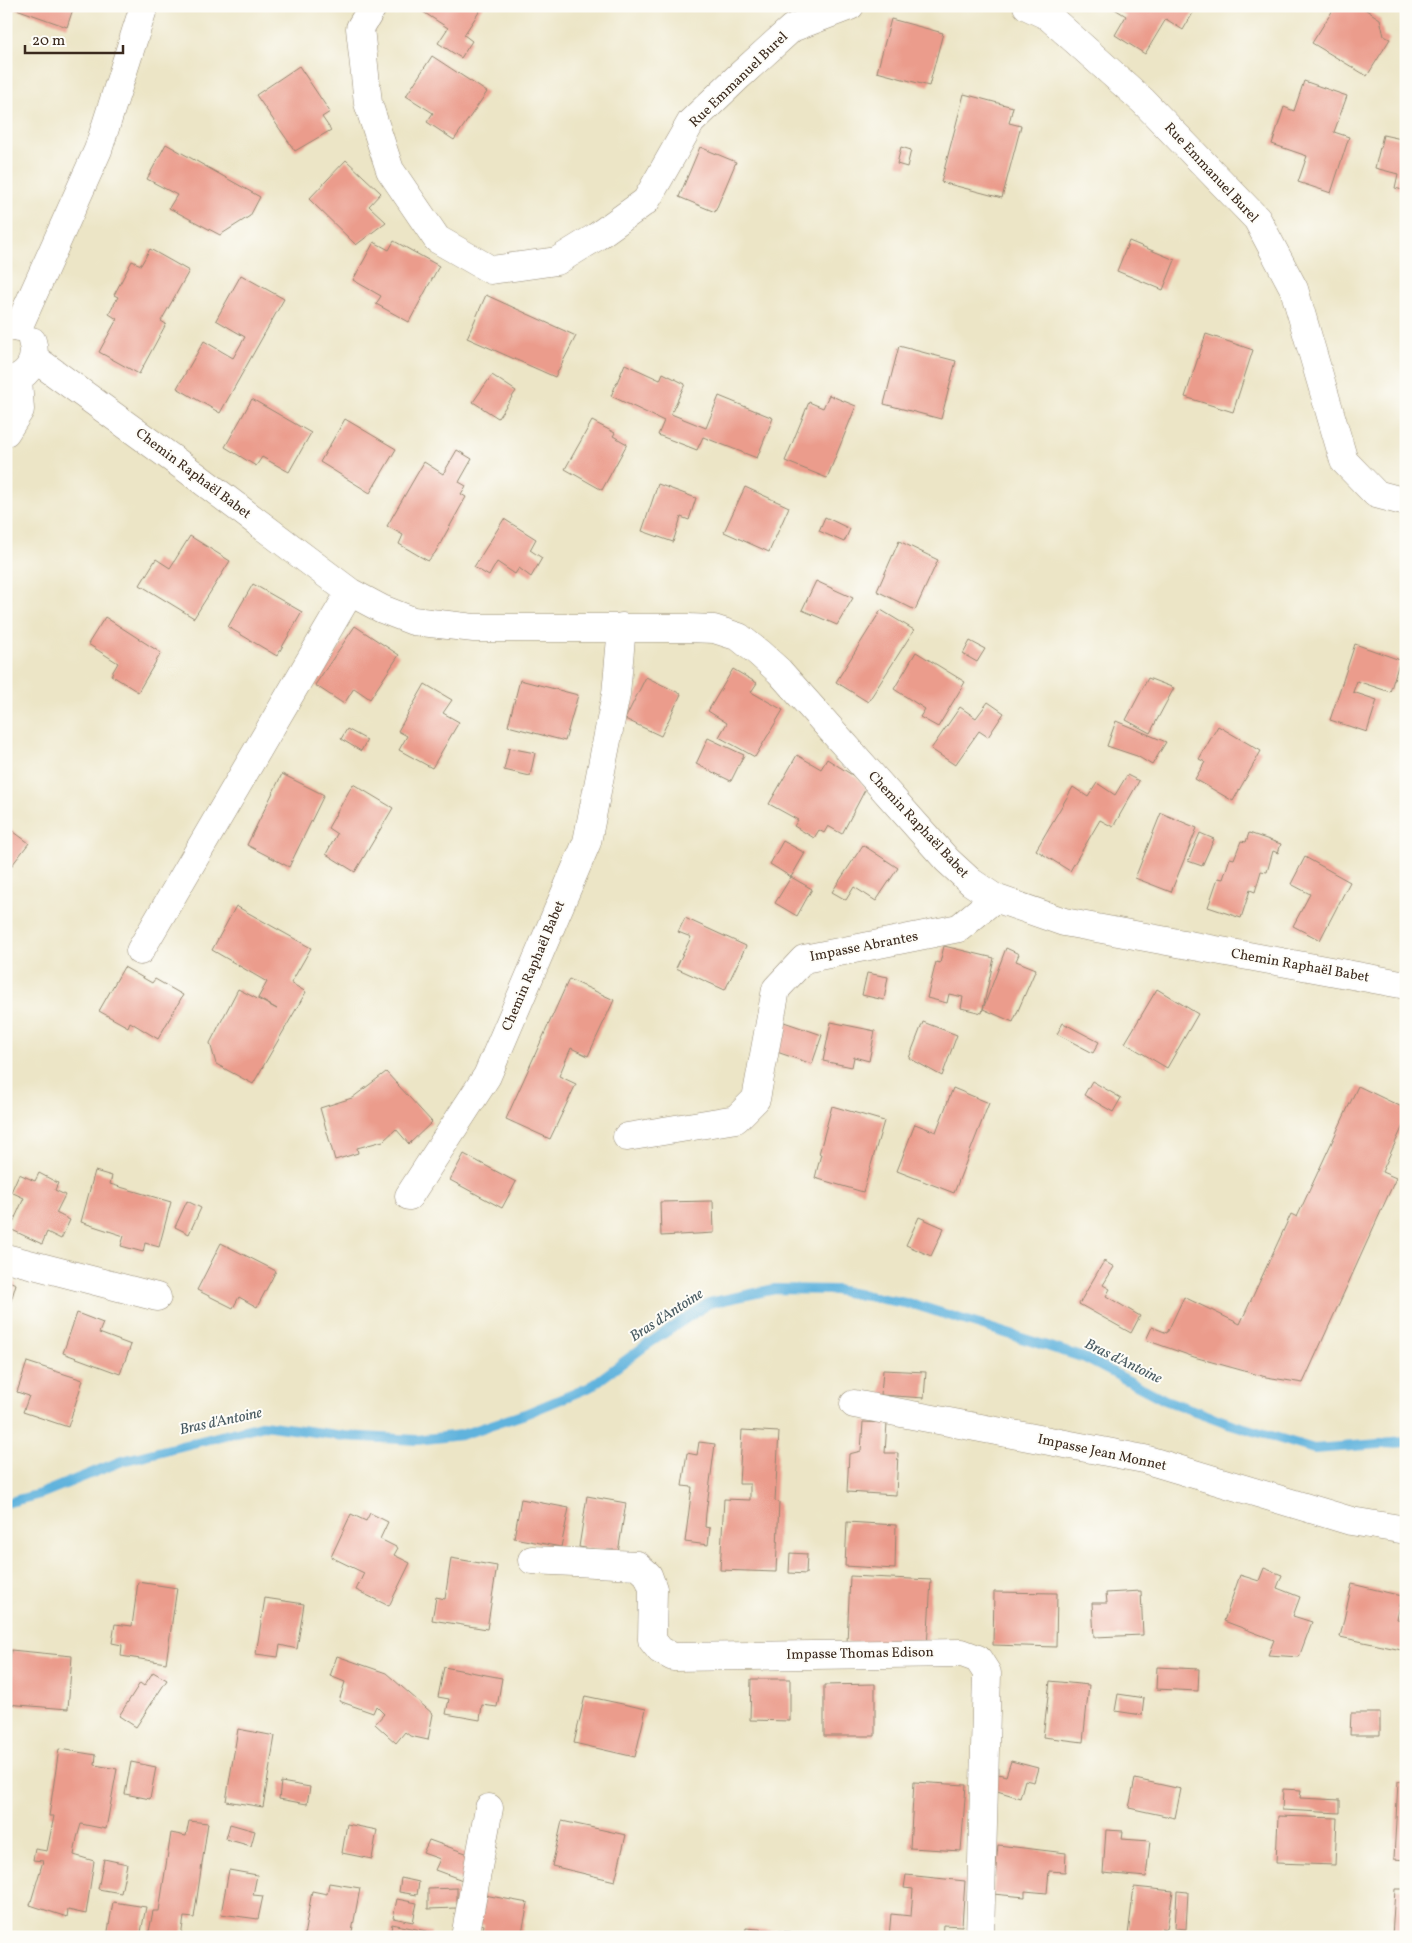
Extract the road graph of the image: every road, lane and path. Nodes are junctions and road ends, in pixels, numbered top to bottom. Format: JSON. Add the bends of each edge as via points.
{"nodes":[{"id":1,"x":144,"y":6,"type":"edge"},
{"id":2,"x":373,"y":6,"type":"edge"},
{"id":3,"x":850,"y":6,"type":"edge"},
{"id":4,"x":1026,"y":6,"type":"edge"},
{"id":5,"x":12,"y":327,"type":"edge"},
{"id":6,"x":19,"y":372,"type":"edge"},
{"id":7,"x":6,"y":432,"type":"edge"},
{"id":8,"x":1406,"y":502,"type":"edge"},
{"id":9,"x":350,"y":592,"type":"junction"},
{"id":10,"x":622,"y":627,"type":"junction"},
{"id":11,"x":995,"y":898,"type":"junction"},
{"id":12,"x":140,"y":951,"type":"dead end"},
{"id":13,"x":1406,"y":985,"type":"edge"},
{"id":14,"x":627,"y":1137,"type":"dead end"},
{"id":15,"x":409,"y":1196,"type":"dead end"},
{"id":16,"x":6,"y":1258,"type":"edge"},
{"id":17,"x":157,"y":1297,"type":"dead end"},
{"id":18,"x":854,"y":1404,"type":"dead end"},
{"id":19,"x":1406,"y":1530,"type":"edge"},
{"id":20,"x":532,"y":1560,"type":"dead end"},
{"id":21,"x":489,"y":1808,"type":"dead end"},
{"id":22,"x":465,"y":1937,"type":"edge"},
{"id":23,"x":980,"y":1937,"type":"edge"}],
"edges":[{"from":1,"to":5,"type":"street","via":[[98,150]]},
{"from":2,"to":3,"type":"street","name":"Rue Emmanuel Burel","via":[[360,28],[368,103],[390,170],[437,239],[491,270],[557,261],[646,201],[692,122],[737,78],[792,28]]},
{"from":4,"to":8,"type":"street","name":"Rue Emmanuel Burel","via":[[1048,16],[1143,101],[1257,219],[1294,289],[1344,461],[1376,494]]},
{"from":5,"to":6,"type":"street","via":[[31,340]]},
{"from":6,"to":7,"type":"street","via":[[20,410]]},
{"from":6,"to":9,"type":"street","name":"Chemin Raphaël Babet","via":[[188,470]]},
{"from":9,"to":10,"type":"street","name":"Chemin Raphaël Babet","via":[[413,621],[474,628]]},
{"from":9,"to":12,"type":"street"},
{"from":10,"to":11,"type":"street","name":"Chemin Raphaël Babet","via":[[714,628],[739,637],[779,672],[946,860]]},
{"from":10,"to":15,"type":"street","name":"Chemin Raphaël Babet","via":[[616,694],[587,842],[487,1076]]},
{"from":11,"to":13,"type":"street","name":"Chemin Raphaël Babet","via":[[1064,922]]},
{"from":11,"to":14,"type":"street","name":"Impasse Abrantes","via":[[959,928],[804,959],[776,989],[756,1099],[736,1119]]},
{"from":16,"to":17,"type":"street"},
{"from":18,"to":19,"type":"street","name":"Impasse Jean Monnet","via":[[1144,1458],[1351,1521]]},
{"from":20,"to":23,"type":"street","name":"Impasse Thomas Edison","via":[[637,1565],[648,1575],[653,1589],[652,1640],[660,1650],[673,1657],[962,1653],[978,1659],[988,1673]]},
{"from":21,"to":22,"type":"street"}]}
